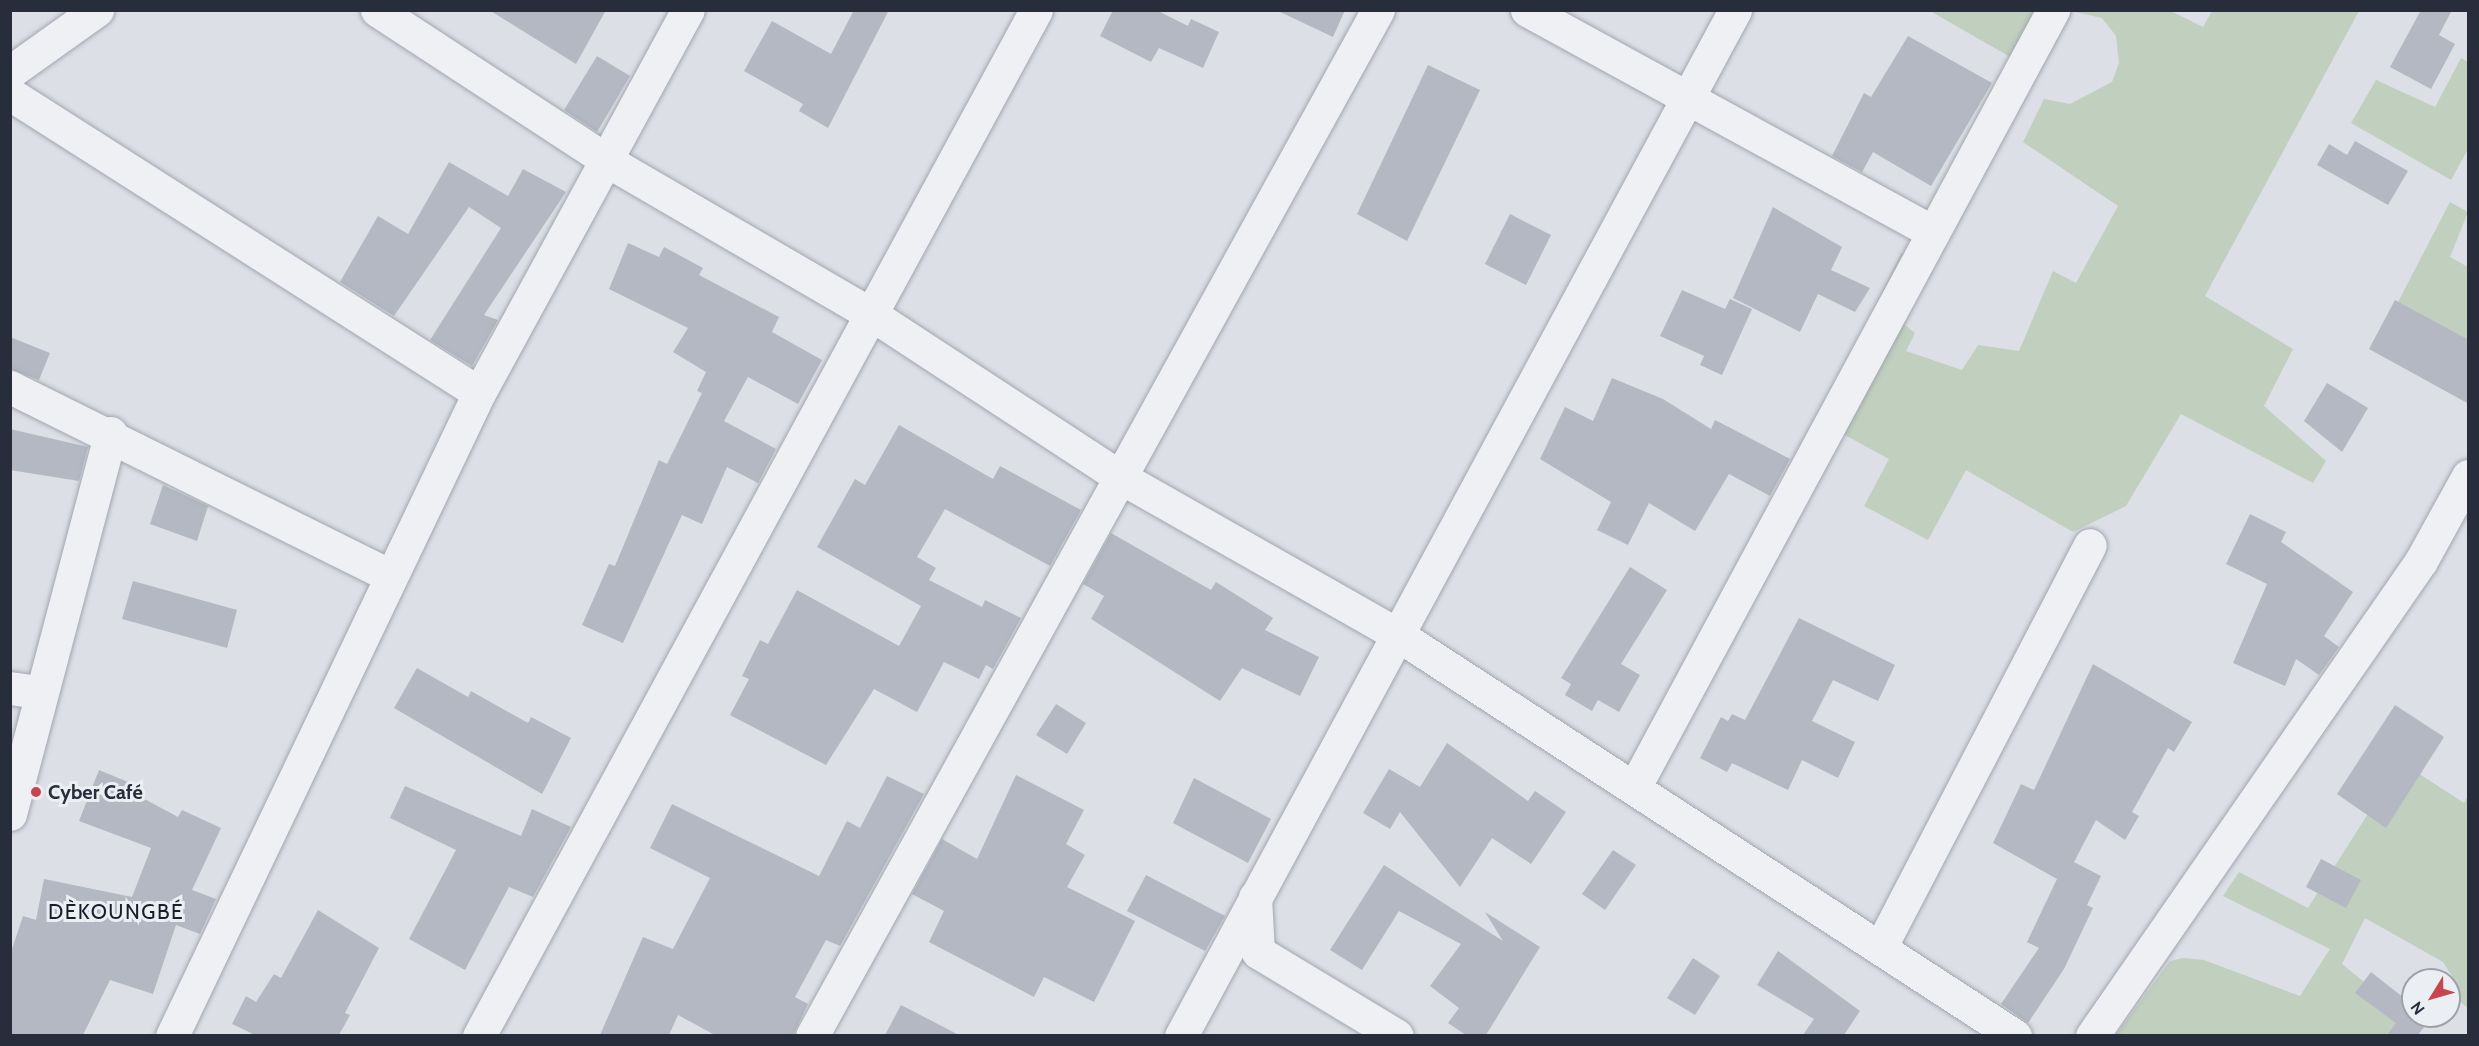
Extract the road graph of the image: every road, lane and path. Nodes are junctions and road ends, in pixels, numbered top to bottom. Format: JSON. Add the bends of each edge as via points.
{"nodes":[{"id":1,"x":97,"y":10,"type":"edge"},
{"id":2,"x":377,"y":10,"type":"edge"},
{"id":3,"x":688,"y":10,"type":"edge"},
{"id":4,"x":1036,"y":10,"type":"edge"},
{"id":5,"x":1378,"y":10,"type":"edge"},
{"id":6,"x":1527,"y":10,"type":"edge"},
{"id":7,"x":1736,"y":10,"type":"edge"},
{"id":8,"x":2053,"y":10,"type":"edge"},
{"id":9,"x":10,"y":72,"type":"edge"},
{"id":10,"x":10,"y":94,"type":"edge"},
{"id":11,"x":1688,"y":98,"type":"junction"},
{"id":12,"x":606,"y":160,"type":"junction"},
{"id":13,"x":1933,"y":232,"type":"junction"},
{"id":14,"x":871,"y":314,"type":"junction"},
{"id":15,"x":10,"y":387,"type":"edge"},
{"id":16,"x":478,"y":393,"type":"junction"},
{"id":17,"x":111,"y":433,"type":"junction"},
{"id":18,"x":2469,"y":476,"type":"edge"},
{"id":19,"x":1120,"y":477,"type":"junction"},
{"id":20,"x":2091,"y":545,"type":"dead end"},
{"id":21,"x":392,"y":576,"type":"junction"},
{"id":22,"x":1398,"y":635,"type":"junction"},
{"id":23,"x":25,"y":690,"type":"edge"},
{"id":24,"x":1634,"y":788,"type":"junction"},
{"id":25,"x":10,"y":814,"type":"edge"},
{"id":26,"x":1255,"y":897,"type":"junction"},
{"id":27,"x":1880,"y":948,"type":"junction"},
{"id":28,"x":172,"y":1035,"type":"edge"},
{"id":29,"x":479,"y":1035,"type":"edge"},
{"id":30,"x":812,"y":1035,"type":"edge"},
{"id":31,"x":1181,"y":1035,"type":"edge"},
{"id":32,"x":1397,"y":1035,"type":"edge"},
{"id":33,"x":2015,"y":1035,"type":"edge"},
{"id":34,"x":2092,"y":1035,"type":"edge"}],
"edges":[{"from":1,"to":9,"type":"street"},
{"from":2,"to":12,"type":"street"},
{"from":3,"to":12,"type":"street"},
{"from":4,"to":14,"type":"street"},
{"from":5,"to":19,"type":"street"},
{"from":6,"to":11,"type":"street"},
{"from":7,"to":11,"type":"street"},
{"from":8,"to":13,"type":"street"},
{"from":10,"to":16,"type":"street"},
{"from":11,"to":13,"type":"street"},
{"from":11,"to":22,"type":"street"},
{"from":12,"to":14,"type":"street"},
{"from":12,"to":16,"type":"street"},
{"from":13,"to":24,"type":"street"},
{"from":14,"to":19,"type":"street"},
{"from":14,"to":29,"type":"street"},
{"from":15,"to":17,"type":"street"},
{"from":16,"to":21,"type":"street"},
{"from":17,"to":21,"type":"street"},
{"from":17,"to":23,"type":"street"},
{"from":18,"to":34,"type":"street","via":[[2421,561]]},
{"from":19,"to":22,"type":"street"},
{"from":19,"to":30,"type":"street"},
{"from":20,"to":27,"type":"street"},
{"from":21,"to":28,"type":"street"},
{"from":22,"to":24,"type":"street"},
{"from":22,"to":26,"type":"street"},
{"from":23,"to":25,"type":"street"},
{"from":24,"to":27,"type":"street"},
{"from":26,"to":31,"type":"street"},
{"from":26,"to":32,"type":"street","via":[[1258,952]]},
{"from":27,"to":33,"type":"street"}]}
